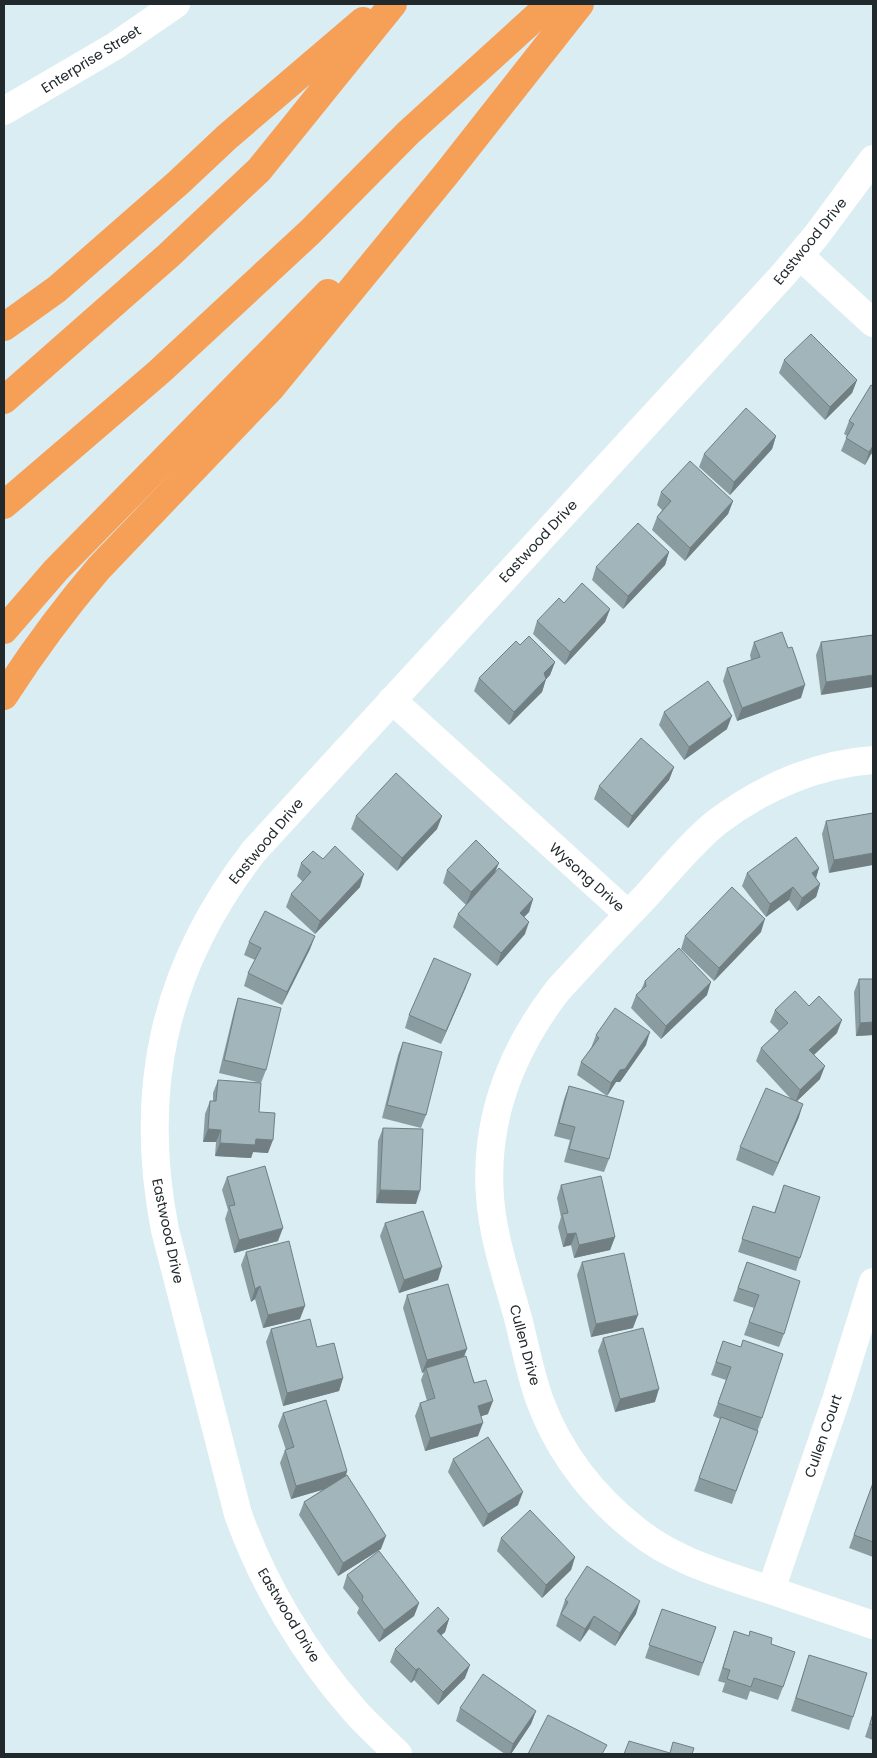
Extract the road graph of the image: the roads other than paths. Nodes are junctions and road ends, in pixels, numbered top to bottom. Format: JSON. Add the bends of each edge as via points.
{"nodes":[{"id":1,"x":176,"y":4,"type":"edge"},
{"id":2,"x":384,"y":4,"type":"edge"},
{"id":3,"x":393,"y":4,"type":"edge"},
{"id":4,"x":550,"y":4,"type":"edge"},
{"id":5,"x":580,"y":4,"type":"edge"},
{"id":6,"x":4,"y":112,"type":"edge"},
{"id":7,"x":873,"y":160,"type":"edge"},
{"id":8,"x":447,"y":173,"type":"junction"},
{"id":9,"x":800,"y":256,"type":"junction"},
{"id":10,"x":873,"y":324,"type":"edge"},
{"id":11,"x":4,"y":327,"type":"edge"},
{"id":12,"x":4,"y":400,"type":"edge"},
{"id":13,"x":4,"y":505,"type":"edge"},
{"id":14,"x":4,"y":630,"type":"edge"},
{"id":15,"x":4,"y":696,"type":"edge"},
{"id":16,"x":392,"y":700,"type":"junction"},
{"id":17,"x":873,"y":760,"type":"edge"},
{"id":18,"x":628,"y":914,"type":"junction"},
{"id":19,"x":873,"y":1282,"type":"edge"},
{"id":20,"x":771,"y":1590,"type":"junction"},
{"id":21,"x":873,"y":1626,"type":"edge"},
{"id":22,"x":398,"y":1754,"type":"edge"}],
"edges":[{"from":1,"to":6,"type":"street","name":"Enterprise Street","via":[[115,46]]},
{"from":2,"to":11,"type":"highway","via":[[227,137],[57,289]]},
{"from":3,"to":12,"type":"highway","via":[[259,170],[162,261]]},
{"from":4,"to":13,"type":"highway","via":[[408,133],[310,232],[159,372]]},
{"from":5,"to":8,"type":"highway"},
{"from":7,"to":9,"type":"street","name":"Eastwood Drive"},
{"from":8,"to":14,"type":"highway","via":[[63,563]]},
{"from":8,"to":15,"type":"highway","via":[[272,387],[79,591]]},
{"from":9,"to":10,"type":"street"},
{"from":9,"to":16,"type":"street","name":"Eastwood Drive"},
{"from":16,"to":18,"type":"street","name":"Wysong Drive"},
{"from":16,"to":22,"type":"street","name":"Eastwood Drive","via":[[260,844],[210,914],[170,1011],[159,1061],[154,1127],[156,1180],[165,1230],[233,1496],[252,1552],[291,1623],[330,1680],[356,1712]]},
{"from":17,"to":18,"type":"street","name":"Wysong Drive","via":[[801,776],[748,800],[706,832]]},
{"from":18,"to":20,"type":"street","name":"Cullen Drive","via":[[558,990],[535,1021],[516,1056],[498,1106],[492,1144],[490,1196],[494,1221],[539,1399],[560,1444],[590,1487],[637,1531],[666,1551]]},
{"from":19,"to":20,"type":"street","name":"Cullen Court"},
{"from":20,"to":21,"type":"street","name":"Cullen Drive"}]}
